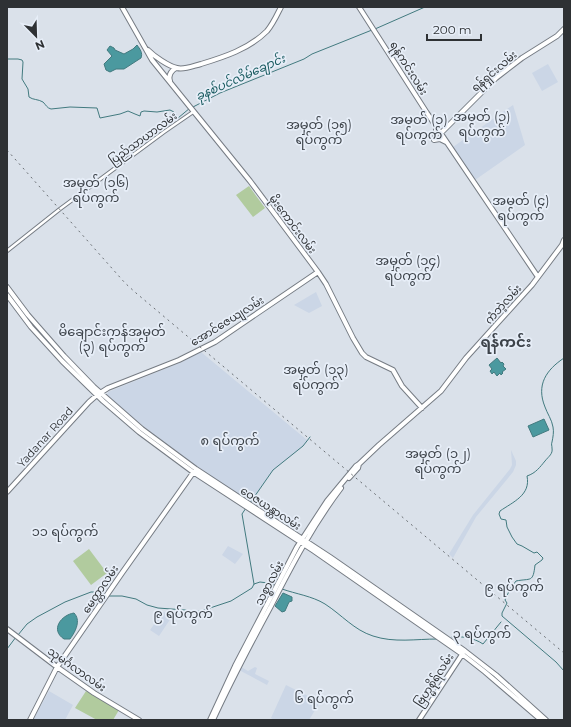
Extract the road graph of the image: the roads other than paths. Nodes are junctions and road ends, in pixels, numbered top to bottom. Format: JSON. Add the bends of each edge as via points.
{"nodes":[{"id":1,"x":122,"y":7,"type":"edge"},
{"id":2,"x":281,"y":7,"type":"edge"},
{"id":3,"x":358,"y":7,"type":"edge"},
{"id":4,"x":564,"y":29,"type":"edge"},
{"id":5,"x":145,"y":48,"type":"junction"},
{"id":6,"x":176,"y":68,"type":"junction"},
{"id":7,"x":170,"y":84,"type":"junction"},
{"id":8,"x":191,"y":109,"type":"junction"},
{"id":9,"x":436,"y":126,"type":"junction"},
{"id":10,"x":448,"y":126,"type":"junction"},
{"id":11,"x":441,"y":133,"type":"junction"},
{"id":12,"x":448,"y":144,"type":"junction"},
{"id":13,"x":564,"y":240,"type":"edge"},
{"id":14,"x":563,"y":244,"type":"edge"},
{"id":15,"x":7,"y":251,"type":"edge"},
{"id":16,"x":318,"y":272,"type":"junction"},
{"id":17,"x":538,"y":277,"type":"junction"},
{"id":18,"x":7,"y":287,"type":"edge"},
{"id":19,"x":7,"y":294,"type":"edge"},
{"id":20,"x":40,"y":334,"type":"junction"},
{"id":21,"x":455,"y":372,"type":"joint"},
{"id":22,"x":108,"y":388,"type":"junction"},
{"id":23,"x":93,"y":389,"type":"junction"},
{"id":24,"x":98,"y":394,"type":"junction"},
{"id":25,"x":105,"y":400,"type":"junction"},
{"id":26,"x":89,"y":402,"type":"junction"},
{"id":27,"x":422,"y":408,"type":"junction"},
{"id":28,"x":194,"y":470,"type":"junction"},
{"id":29,"x":7,"y":492,"type":"edge"},
{"id":30,"x":308,"y":534,"type":"junction"},
{"id":31,"x":293,"y":535,"type":"junction"},
{"id":32,"x":303,"y":541,"type":"junction"},
{"id":33,"x":299,"y":549,"type":"junction"},
{"id":34,"x":315,"y":549,"type":"junction"},
{"id":35,"x":7,"y":628,"type":"edge"},
{"id":36,"x":464,"y":653,"type":"junction"},
{"id":37,"x":57,"y":667,"type":"junction"},
{"id":38,"x":30,"y":720,"type":"edge"},
{"id":39,"x":139,"y":720,"type":"edge"},
{"id":40,"x":210,"y":720,"type":"edge"},
{"id":41,"x":213,"y":720,"type":"edge"},
{"id":42,"x":419,"y":720,"type":"edge"},
{"id":43,"x":541,"y":720,"type":"edge"},
{"id":44,"x":546,"y":720,"type":"edge"}],
"edges":[{"from":1,"to":5,"type":"main road","name":"မိုးကောင်းလမ်း"},
{"from":2,"to":6,"type":"main road","via":[[269,29],[244,47],[217,60],[188,68]]},
{"from":3,"to":9,"type":"main road","name":"ရန်ကင်းလမ်း"},
{"from":4,"to":10,"type":"main road","name":"ရန်ရှင်းလမ်း","via":[[506,69]]},
{"from":5,"to":6,"type":"main road"},
{"from":5,"to":7,"type":"main road","name":"မိုးကောင်းလမ်း"},
{"from":6,"to":7,"type":"main road","via":[[170,72]]},
{"from":7,"to":8,"type":"main road","name":"မိုးကောင်းလမ်း"},
{"from":8,"to":15,"type":"street","name":"ပြည်သာယာလမ်း"},
{"from":8,"to":16,"type":"main road","name":"မိုးကောင်းလမ်း","via":[[250,181]]},
{"from":9,"to":10,"type":"main road"},
{"from":9,"to":11,"type":"main road","name":"ရန်ကင်းလမ်း"},
{"from":9,"to":12,"type":"main road","via":[[434,140],[440,139]]},
{"from":10,"to":11,"type":"main road","name":"ရန်ရှင်းလမ်း"},
{"from":10,"to":12,"type":"main road","via":[[445,134]]},
{"from":11,"to":12,"type":"main road","name":"ရန်ကင်းလမ်း"},
{"from":12,"to":17,"type":"main road","name":"ရန်ကင်းလမ်း"},
{"from":13,"to":14,"type":"main road","name":"ကံဘဲ့လမ်း"},
{"from":14,"to":17,"type":"main road","name":"ကံဘဲ့လမ်း"},
{"from":16,"to":22,"type":"main road","name":"အောင်ဇေယျလမ်း","via":[[215,342],[179,360]]},
{"from":16,"to":27,"type":"main road","name":"မိုးကောင်းလမ်း","via":[[362,353],[366,358],[393,370],[402,386]]},
{"from":17,"to":21,"type":"main road","name":"ကံဘဲ့လမ်း"},
{"from":18,"to":20,"type":"main road","name":"ဝေဇယန္တာလမ်း"},
{"from":19,"to":20,"type":"main road","name":"ဝေဇယန္တာလမ်း"},
{"from":20,"to":23,"type":"main road","name":"ဝေဇယန္တာလမ်း"},
{"from":21,"to":27,"type":"main road","name":"သစ္စာလမ်း","via":[[441,391]]},
{"from":22,"to":23,"type":"main road"},
{"from":22,"to":24,"type":"main road","name":"အောင်ဇေယျလမ်း"},
{"from":22,"to":25,"type":"main road","via":[[104,393]]},
{"from":23,"to":24,"type":"main road","name":"ဝေဇယန္တာလမ်း"},
{"from":23,"to":26,"type":"main road"},
{"from":24,"to":25,"type":"main road","name":"ဝေဇယန္တာလမ်း"},
{"from":24,"to":26,"type":"main road","name":"Yadanar Road"},
{"from":25,"to":26,"type":"main road"},
{"from":25,"to":28,"type":"main road","name":"ဝေဇယန္တာလမ်း"},
{"from":26,"to":29,"type":"main road","name":"Yadanar Road"},
{"from":27,"to":30,"type":"main road","name":"သစ္စာလမ်း","via":[[356,466],[318,514]]},
{"from":28,"to":31,"type":"main road","name":"ဝေဇယန္တာလမ်း"},
{"from":28,"to":37,"type":"main road","name":"မေတ္တာလမ်း"},
{"from":30,"to":31,"type":"main road"},
{"from":30,"to":32,"type":"main road","name":"သစ္စာလမ်း"},
{"from":30,"to":34,"type":"main road"},
{"from":31,"to":32,"type":"main road","name":"ဝေဇယန္တာလမ်း"},
{"from":31,"to":33,"type":"main road"},
{"from":32,"to":33,"type":"main road","name":"သစ္စာလမ်း"},
{"from":32,"to":34,"type":"main road","name":"ဝေဇယန္တာလမ်း"},
{"from":33,"to":34,"type":"main road"},
{"from":33,"to":40,"type":"main road","name":"သစ္စာလမ်း","via":[[235,666]]},
{"from":33,"to":41,"type":"main road","name":"သစ္စာလမ်း"},
{"from":34,"to":36,"type":"main road","name":"ဝေဇယန္တာလမ်း"},
{"from":35,"to":37,"type":"main road","name":"သုမင်္ဂလာလမ်း"},
{"from":36,"to":42,"type":"main road","name":"ဗြဟ္မစိုရ်လမ်း"},
{"from":36,"to":43,"type":"main road","name":"ဝေဇယန္တာလမ်း"},
{"from":36,"to":44,"type":"main road","name":"ဝေဇယန္တာလမ်း","via":[[496,676]]},
{"from":37,"to":38,"type":"main road","name":"မေတ္တာလမ်း"},
{"from":37,"to":39,"type":"main road","name":"သုမင်္ဂလာလမ်း"}]}
